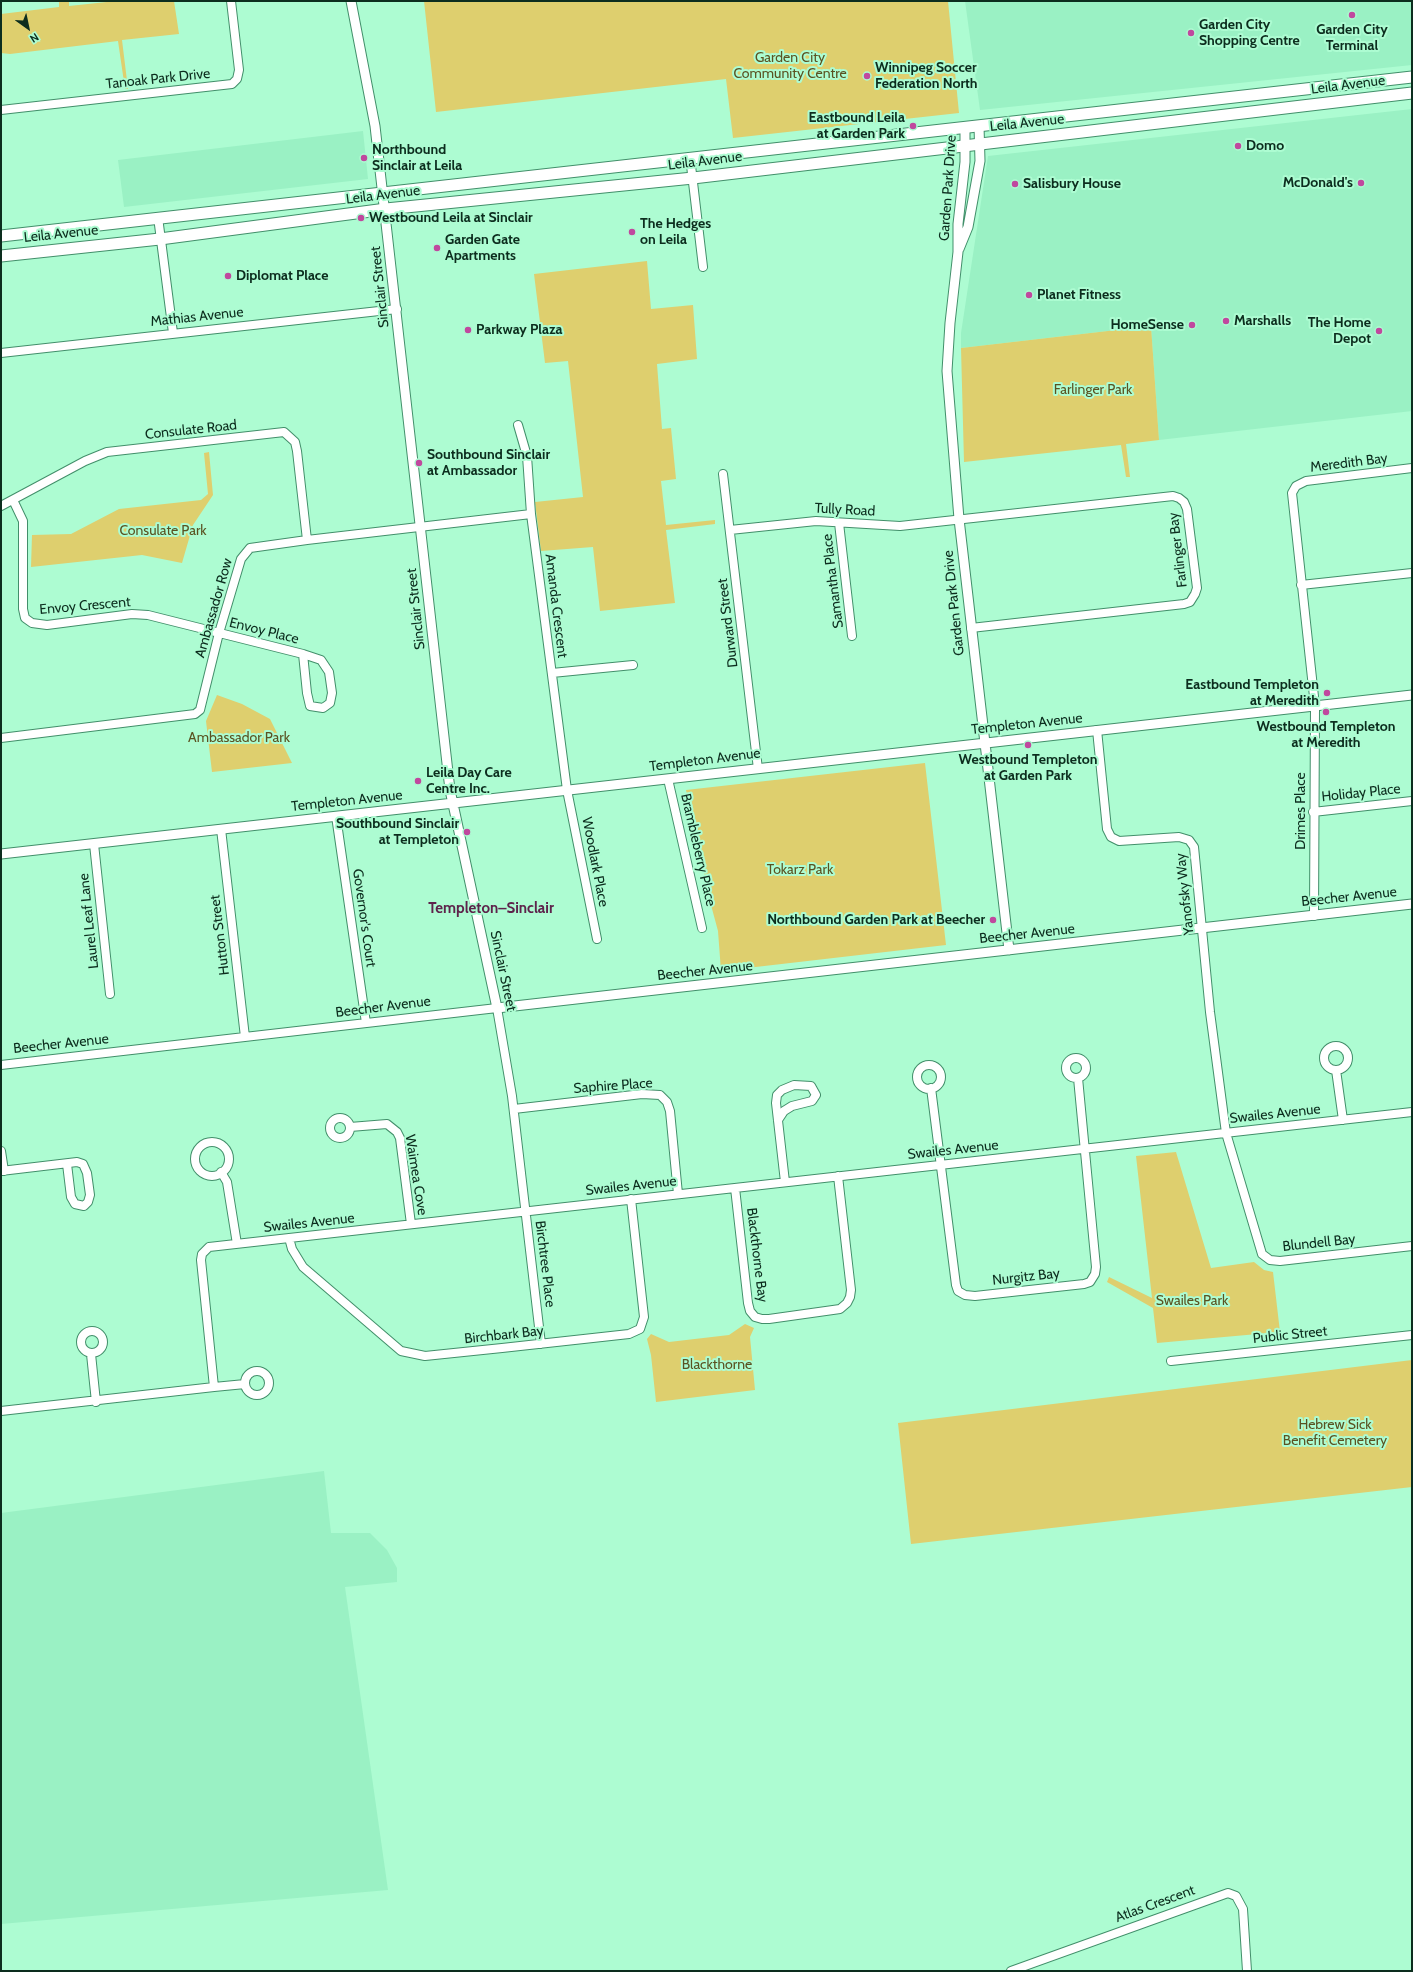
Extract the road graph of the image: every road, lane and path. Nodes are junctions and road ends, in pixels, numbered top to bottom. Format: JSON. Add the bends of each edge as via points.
{"nodes":[{"id":1,"x":231,"y":1,"type":"edge"},
{"id":2,"x":350,"y":1,"type":"edge"},
{"id":3,"x":1412,"y":76,"type":"edge"},
{"id":4,"x":1412,"y":93,"type":"edge"},
{"id":5,"x":1,"y":110,"type":"edge"},
{"id":6,"x":979,"y":126,"type":"junction"},
{"id":7,"x":965,"y":127,"type":"junction"},
{"id":8,"x":980,"y":144,"type":"junction"},
{"id":9,"x":966,"y":145,"type":"junction"},
{"id":10,"x":690,"y":157,"type":"junction"},
{"id":11,"x":693,"y":178,"type":"junction"},
{"id":12,"x":383,"y":192,"type":"junction"},
{"id":13,"x":386,"y":209,"type":"junction"},
{"id":14,"x":158,"y":217,"type":"junction"},
{"id":15,"x":1,"y":236,"type":"edge"},
{"id":16,"x":160,"y":239,"type":"junction"},
{"id":17,"x":958,"y":252,"type":"junction"},
{"id":18,"x":1,"y":256,"type":"edge"},
{"id":19,"x":703,"y":267,"type":"dead end"},
{"id":20,"x":397,"y":309,"type":"junction"},
{"id":21,"x":173,"y":333,"type":"junction"},
{"id":22,"x":1,"y":353,"type":"edge"},
{"id":23,"x":518,"y":425,"type":"dead end"},
{"id":24,"x":1412,"y":468,"type":"edge"},
{"id":25,"x":723,"y":474,"type":"dead end"},
{"id":26,"x":13,"y":500,"type":"junction"},
{"id":27,"x":1,"y":506,"type":"edge"},
{"id":28,"x":532,"y":514,"type":"junction"},
{"id":29,"x":959,"y":520,"type":"junction"},
{"id":30,"x":839,"y":523,"type":"junction"},
{"id":31,"x":421,"y":527,"type":"junction"},
{"id":32,"x":730,"y":530,"type":"junction"},
{"id":33,"x":307,"y":540,"type":"junction"},
{"id":34,"x":1412,"y":573,"type":"edge"},
{"id":35,"x":1301,"y":586,"type":"junction"},
{"id":36,"x":971,"y":628,"type":"junction"},
{"id":37,"x":219,"y":633,"type":"junction"},
{"id":38,"x":852,"y":636,"type":"dead end"},
{"id":39,"x":303,"y":654,"type":"junction"},
{"id":40,"x":633,"y":665,"type":"dead end"},
{"id":41,"x":552,"y":673,"type":"junction"},
{"id":42,"x":1412,"y":695,"type":"edge"},
{"id":43,"x":1315,"y":706,"type":"junction"},
{"id":44,"x":1097,"y":730,"type":"junction"},
{"id":45,"x":1,"y":738,"type":"edge"},
{"id":46,"x":984,"y":743,"type":"junction"},
{"id":47,"x":758,"y":769,"type":"junction"},
{"id":48,"x":668,"y":779,"type":"junction"},
{"id":49,"x":567,"y":790,"type":"junction"},
{"id":50,"x":1412,"y":801,"type":"edge"},
{"id":51,"x":453,"y":803,"type":"junction"},
{"id":52,"x":1313,"y":812,"type":"junction"},
{"id":53,"x":336,"y":816,"type":"junction"},
{"id":54,"x":221,"y":830,"type":"junction"},
{"id":55,"x":94,"y":844,"type":"junction"},
{"id":56,"x":1,"y":854,"type":"edge"},
{"id":57,"x":1412,"y":904,"type":"edge"},
{"id":58,"x":1314,"y":916,"type":"junction"},
{"id":59,"x":702,"y":928,"type":"dead end"},
{"id":60,"x":1201,"y":928,"type":"junction"},
{"id":61,"x":597,"y":939,"type":"dead end"},
{"id":62,"x":1009,"y":950,"type":"junction"},
{"id":63,"x":110,"y":994,"type":"dead end"},
{"id":64,"x":498,"y":1008,"type":"junction"},
{"id":65,"x":366,"y":1023,"type":"junction"},
{"id":66,"x":245,"y":1037,"type":"junction"},
{"id":67,"x":1,"y":1065,"type":"edge"},
{"id":68,"x":1336,"y":1070,"type":"dead end"},
{"id":69,"x":1078,"y":1078,"type":"dead end"},
{"id":70,"x":931,"y":1088,"type":"dead end"},
{"id":71,"x":514,"y":1109,"type":"junction"},
{"id":72,"x":1412,"y":1112,"type":"edge"},
{"id":73,"x":778,"y":1120,"type":"junction"},
{"id":74,"x":1344,"y":1120,"type":"junction"},
{"id":75,"x":350,"y":1127,"type":"dead end"},
{"id":76,"x":1226,"y":1133,"type":"junction"},
{"id":77,"x":1084,"y":1149,"type":"junction"},
{"id":78,"x":1,"y":1151,"type":"edge"},
{"id":79,"x":68,"y":1164,"type":"junction"},
{"id":80,"x":941,"y":1165,"type":"junction"},
{"id":81,"x":2,"y":1171,"type":"edge"},
{"id":82,"x":221,"y":1172,"type":"junction"},
{"id":83,"x":838,"y":1176,"type":"junction"},
{"id":84,"x":785,"y":1182,"type":"junction"},
{"id":85,"x":735,"y":1188,"type":"junction"},
{"id":86,"x":678,"y":1194,"type":"junction"},
{"id":87,"x":631,"y":1199,"type":"junction"},
{"id":88,"x":525,"y":1211,"type":"junction"},
{"id":89,"x":411,"y":1224,"type":"junction"},
{"id":90,"x":289,"y":1238,"type":"junction"},
{"id":91,"x":237,"y":1244,"type":"junction"},
{"id":92,"x":1412,"y":1246,"type":"edge"},
{"id":93,"x":1412,"y":1335,"type":"edge"},
{"id":94,"x":541,"y":1344,"type":"junction"},
{"id":95,"x":91,"y":1354,"type":"dead end"},
{"id":96,"x":1171,"y":1361,"type":"dead end"},
{"id":97,"x":245,"y":1384,"type":"dead end"},
{"id":98,"x":214,"y":1387,"type":"junction"},
{"id":99,"x":96,"y":1402,"type":"junction"},
{"id":100,"x":1,"y":1411,"type":"edge"},
{"id":101,"x":1011,"y":1971,"type":"edge"},
{"id":102,"x":1247,"y":1971,"type":"edge"}],
"edges":[{"from":1,"to":5,"type":"street","name":"Tanoak Park Drive","via":[[239,70],[237,80],[232,84]]},
{"from":2,"to":12,"type":"street","name":"Sinclair Street","via":[[375,126]]},
{"from":3,"to":6,"type":"main road","name":"Leila Avenue"},
{"from":4,"to":8,"type":"main road","name":"Leila Avenue"},
{"from":6,"to":7,"type":"main road","name":"Leila Avenue"},
{"from":6,"to":8,"type":"street","name":"Garden Park Drive"},
{"from":7,"to":9,"type":"street","name":"Garden Park Drive"},
{"from":7,"to":10,"type":"main road","name":"Leila Avenue"},
{"from":8,"to":9,"type":"main road","name":"Leila Avenue"},
{"from":8,"to":17,"type":"street","name":"Garden Park Drive","via":[[980,161],[968,227]]},
{"from":9,"to":11,"type":"main road","name":"Leila Avenue"},
{"from":9,"to":17,"type":"street","name":"Garden Park Drive","via":[[958,224]]},
{"from":10,"to":11,"type":"street"},
{"from":10,"to":12,"type":"main road","name":"Leila Avenue"},
{"from":11,"to":13,"type":"main road","name":"Leila Avenue"},
{"from":11,"to":19,"type":"street"},
{"from":12,"to":13,"type":"street","name":"Sinclair Street"},
{"from":12,"to":14,"type":"main road","name":"Leila Avenue"},
{"from":13,"to":16,"type":"main road","name":"Leila Avenue"},
{"from":13,"to":20,"type":"street","name":"Sinclair Street"},
{"from":14,"to":15,"type":"main road","name":"Leila Avenue"},
{"from":14,"to":16,"type":"street"},
{"from":16,"to":18,"type":"main road","name":"Leila Avenue"},
{"from":16,"to":21,"type":"street"},
{"from":17,"to":29,"type":"street","name":"Garden Park Drive","via":[[947,371]]},
{"from":20,"to":21,"type":"street","name":"Mathias Avenue"},
{"from":20,"to":31,"type":"street","name":"Sinclair Street"},
{"from":21,"to":22,"type":"street","name":"Mathias Avenue"},
{"from":23,"to":28,"type":"street","name":"Amanda Crescent","via":[[527,456]]},
{"from":24,"to":35,"type":"street","name":"Meredith Bay","via":[[1306,481],[1296,486],[1292,497]]},
{"from":25,"to":32,"type":"street","name":"Durward Street"},
{"from":26,"to":27,"type":"street","name":"Consulate Road"},
{"from":26,"to":33,"type":"street","name":"Consulate Road","via":[[85,461],[108,452],[284,432],[295,442],[297,451]]},
{"from":26,"to":37,"type":"street","name":"Envoy Crescent","via":[[23,521],[23,609],[25,618],[32,623],[47,625],[140,614]]},
{"from":28,"to":31,"type":"street","name":"Ambassador Row"},
{"from":28,"to":41,"type":"street","name":"Amanda Crescent"},
{"from":29,"to":30,"type":"street","name":"Tully Road","via":[[900,526]]},
{"from":29,"to":36,"type":"street","name":"Garden Park Drive"},
{"from":29,"to":36,"type":"street","name":"Farlinger Bay","via":[[1172,496],[1184,502],[1188,509],[1196,588],[1190,602]]},
{"from":30,"to":32,"type":"street","name":"Tully Road","via":[[816,521]]},
{"from":30,"to":38,"type":"street","name":"Samantha Place"},
{"from":31,"to":33,"type":"street","name":"Ambassador Row"},
{"from":31,"to":51,"type":"street","name":"Sinclair Street"},
{"from":32,"to":47,"type":"street","name":"Durward Street"},
{"from":33,"to":37,"type":"street","name":"Ambassador Row","via":[[257,546],[246,552],[241,559]]},
{"from":34,"to":35,"type":"street"},
{"from":35,"to":43,"type":"street","name":"Meredith Bay"},
{"from":36,"to":46,"type":"street","name":"Garden Park Drive"},
{"from":37,"to":39,"type":"street","name":"Envoy Place"},
{"from":37,"to":45,"type":"street","name":"Ambassador Row","via":[[200,710],[195,714]]},
{"from":39,"to":39,"type":"street","name":"Envoy Place","via":[[320,660],[329,672],[332,694],[330,703],[323,708],[310,706]]},
{"from":40,"to":41,"type":"street"},
{"from":41,"to":49,"type":"street","name":"Amanda Crescent"},
{"from":42,"to":43,"type":"street","name":"Templeton Avenue"},
{"from":43,"to":44,"type":"street","name":"Templeton Avenue"},
{"from":43,"to":52,"type":"street","name":"Drimes Place"},
{"from":44,"to":46,"type":"street","name":"Templeton Avenue"},
{"from":44,"to":60,"type":"street","name":"Yanofsky Way","via":[[1106,819],[1111,837],[1119,841],[1179,837],[1189,840],[1194,846]]},
{"from":46,"to":47,"type":"street","name":"Templeton Avenue"},
{"from":46,"to":62,"type":"street","name":"Garden Park Drive"},
{"from":47,"to":48,"type":"street","name":"Templeton Avenue"},
{"from":48,"to":49,"type":"street","name":"Templeton Avenue"},
{"from":48,"to":59,"type":"street","name":"Brambleberry Place"},
{"from":49,"to":51,"type":"street","name":"Templeton Avenue"},
{"from":49,"to":61,"type":"street","name":"Woodlark Place"},
{"from":50,"to":52,"type":"street","name":"Holiday Place"},
{"from":51,"to":53,"type":"street","name":"Templeton Avenue"},
{"from":51,"to":64,"type":"street","name":"Sinclair Street"},
{"from":52,"to":58,"type":"street","name":"Drimes Place"},
{"from":53,"to":54,"type":"street","name":"Templeton Avenue"},
{"from":53,"to":65,"type":"street","name":"Governor's Court"},
{"from":54,"to":55,"type":"street","name":"Templeton Avenue"},
{"from":54,"to":66,"type":"street","name":"Hutton Street"},
{"from":55,"to":56,"type":"street","name":"Templeton Avenue"},
{"from":55,"to":63,"type":"street","name":"Laurel Leaf Lane"},
{"from":57,"to":58,"type":"street","name":"Beecher Avenue"},
{"from":58,"to":60,"type":"street","name":"Beecher Avenue"},
{"from":60,"to":62,"type":"street","name":"Beecher Avenue"},
{"from":60,"to":76,"type":"street","name":"Yanofsky Way"},
{"from":62,"to":64,"type":"street","name":"Beecher Avenue"},
{"from":64,"to":65,"type":"street","name":"Beecher Avenue"},
{"from":64,"to":71,"type":"street","name":"Sinclair Street"},
{"from":65,"to":66,"type":"street","name":"Beecher Avenue"},
{"from":66,"to":67,"type":"street","name":"Beecher Avenue"},
{"from":68,"to":74,"type":"street"},
{"from":69,"to":77,"type":"street"},
{"from":70,"to":80,"type":"street"},
{"from":71,"to":86,"type":"street","name":"Saphire Place","via":[[642,1094],[660,1095],[667,1102],[670,1111]]},
{"from":71,"to":88,"type":"street","name":"Sinclair Street"},
{"from":72,"to":74,"type":"street","name":"Swailes Avenue"},
{"from":73,"to":73,"type":"street","via":[[788,1108],[812,1101],[816,1095],[811,1086],[794,1085],[777,1095]]},
{"from":73,"to":84,"type":"street"},
{"from":74,"to":76,"type":"street","name":"Swailes Avenue"},
{"from":75,"to":89,"type":"street","name":"Waimea Cove","via":[[387,1124],[397,1132],[400,1138]]},
{"from":76,"to":77,"type":"street","name":"Swailes Avenue"},
{"from":76,"to":92,"type":"street","name":"Blundell Bay","via":[[1259,1248],[1266,1258],[1280,1261]]},
{"from":77,"to":80,"type":"street","name":"Swailes Avenue"},
{"from":77,"to":80,"type":"street","name":"Nurgitz Bay","via":[[1096,1267],[1090,1282],[975,1296],[958,1291],[956,1285]]},
{"from":78,"to":81,"type":"street"},
{"from":79,"to":79,"type":"street","via":[[71,1197],[75,1204],[84,1206],[90,1195],[88,1173],[83,1164]]},
{"from":79,"to":81,"type":"street"},
{"from":80,"to":83,"type":"street","name":"Swailes Avenue"},
{"from":82,"to":82,"type":"street","via":[[227,1165],[225,1148],[216,1142],[204,1143],[195,1154],[197,1167],[211,1176]]},
{"from":82,"to":91,"type":"street","via":[[227,1182]]},
{"from":83,"to":84,"type":"street","name":"Swailes Avenue"},
{"from":83,"to":85,"type":"street","name":"Blackthorne Bay","via":[[850,1297],[840,1309],[770,1319],[755,1317],[750,1311]]},
{"from":84,"to":85,"type":"street","name":"Swailes Avenue"},
{"from":85,"to":86,"type":"street","name":"Swailes Avenue"},
{"from":86,"to":87,"type":"street","name":"Swailes Avenue"},
{"from":87,"to":88,"type":"street","name":"Swailes Avenue"},
{"from":87,"to":94,"type":"street","name":"Birchbark Bay","via":[[644,1317],[640,1329],[629,1334]]},
{"from":88,"to":89,"type":"street","name":"Swailes Avenue"},
{"from":88,"to":94,"type":"street","name":"Birchtree Place"},
{"from":89,"to":90,"type":"street","name":"Swailes Avenue"},
{"from":90,"to":91,"type":"street","name":"Swailes Avenue"},
{"from":90,"to":94,"type":"street","name":"Birchbark Bay","via":[[303,1268],[402,1351],[425,1356]]},
{"from":91,"to":98,"type":"street","name":"Swailes Avenue","via":[[209,1247],[202,1254],[201,1260]]},
{"from":93,"to":96,"type":"street","name":"Public Street"},
{"from":95,"to":99,"type":"street"},
{"from":97,"to":98,"type":"street"},
{"from":98,"to":99,"type":"street"},
{"from":99,"to":100,"type":"street"},
{"from":101,"to":102,"type":"street","name":"Atlas Crescent","via":[[1228,1893],[1236,1896],[1243,1909]]}]}
